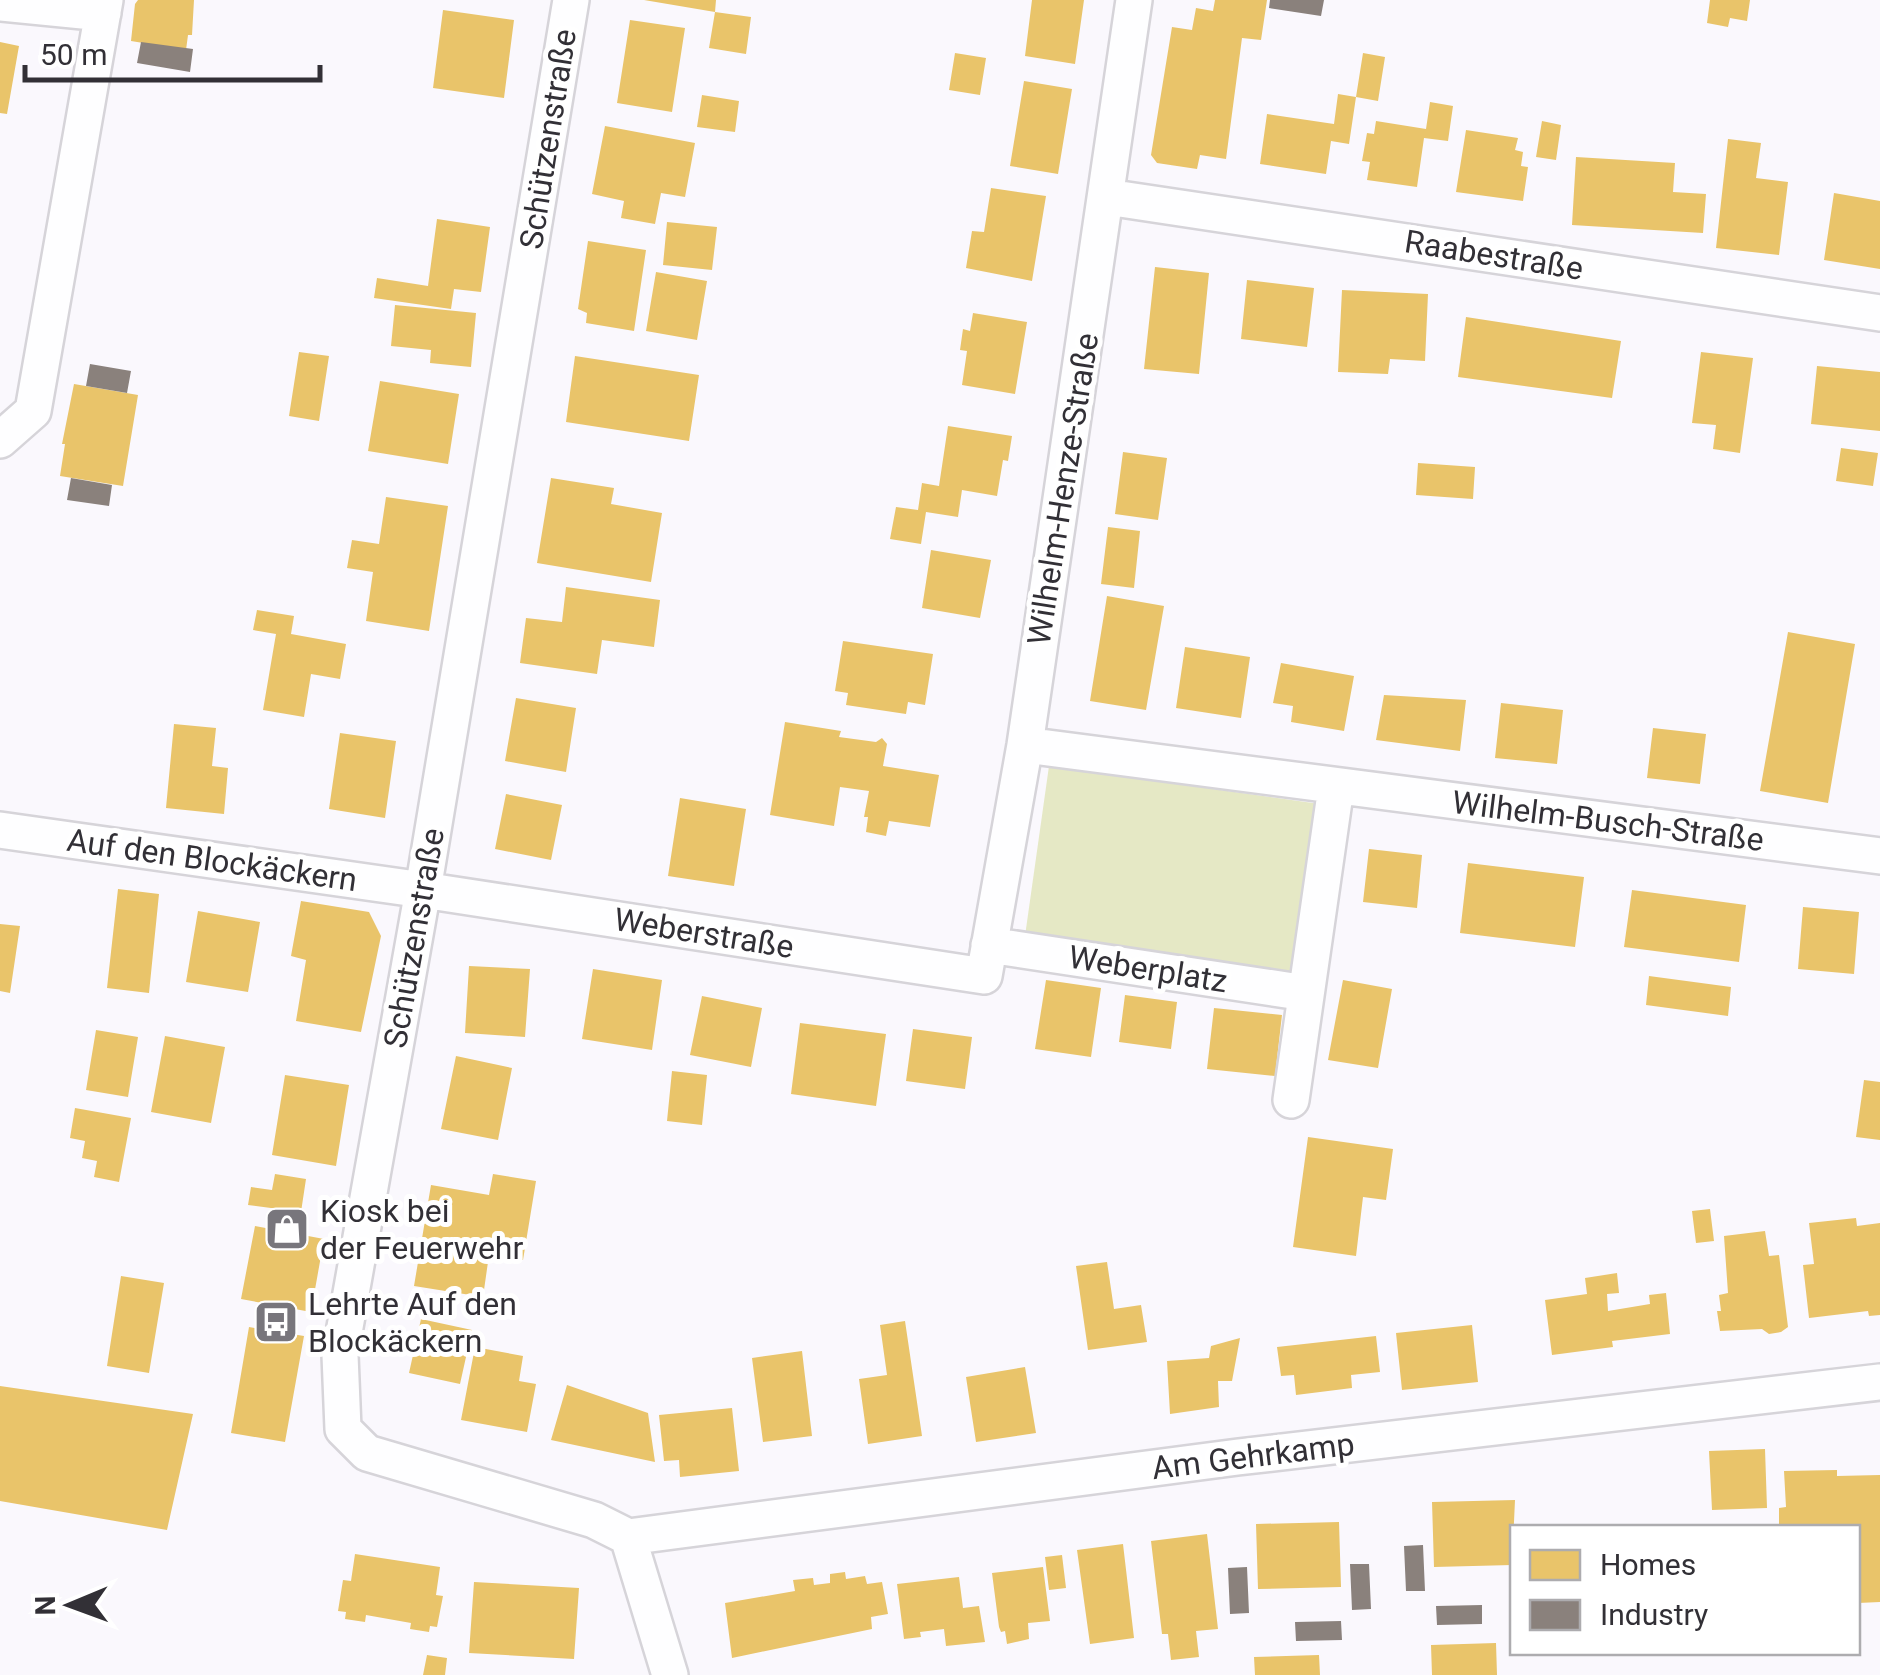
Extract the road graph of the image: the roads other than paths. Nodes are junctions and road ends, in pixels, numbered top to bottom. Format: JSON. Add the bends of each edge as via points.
{"nodes":[{"id":1,"x":571,"y":0,"type":"edge"},
{"id":2,"x":1134,"y":0,"type":"edge"},
{"id":3,"x":0,"y":3,"type":"edge"},
{"id":4,"x":104,"y":7,"type":"edge"},
{"id":5,"x":1107,"y":197,"type":"junction"},
{"id":6,"x":1880,"y":312,"type":"edge"},
{"id":7,"x":0,"y":440,"type":"edge"},
{"id":8,"x":1025,"y":745,"type":"junction"},
{"id":9,"x":1336,"y":787,"type":"junction"},
{"id":10,"x":0,"y":830,"type":"edge"},
{"id":11,"x":1880,"y":856,"type":"edge"},
{"id":12,"x":423,"y":890,"type":"junction"},
{"id":13,"x":987,"y":961,"type":"junction"},
{"id":14,"x":1306,"y":993,"type":"junction"},
{"id":15,"x":1291,"y":1100,"type":"dead end"},
{"id":16,"x":1880,"y":1382,"type":"edge"},
{"id":17,"x":628,"y":1537,"type":"junction"},
{"id":18,"x":670,"y":1675,"type":"edge"}],
"edges":[{"from":1,"to":12,"type":"street","name":"Schützenstraße"},
{"from":2,"to":5,"type":"street","name":"Wilhelm-Henze-Straße"},
{"from":3,"to":4,"type":"street"},
{"from":4,"to":7,"type":"street","via":[[33,411]]},
{"from":5,"to":6,"type":"street","name":"Raabestraße"},
{"from":5,"to":8,"type":"street","name":"Wilhelm-Henze-Straße"},
{"from":8,"to":9,"type":"street","name":"Wilhelm-Busch-Straße"},
{"from":8,"to":13,"type":"street","name":"Wilhelm-Henze-Straße"},
{"from":9,"to":11,"type":"street","name":"Wilhelm-Busch-Straße"},
{"from":9,"to":14,"type":"street"},
{"from":10,"to":12,"type":"street","name":"Auf den Blockäckern"},
{"from":12,"to":13,"type":"street","name":"Weberstraße"},
{"from":12,"to":17,"type":"street","name":"Schützenstraße","via":[[340,1355],[343,1430],[368,1453],[594,1520]]},
{"from":13,"to":14,"type":"street","name":"Weberplatz"},
{"from":14,"to":15,"type":"street"},
{"from":16,"to":17,"type":"street","name":"Am Gehrkamp"},
{"from":17,"to":18,"type":"street"}]}
